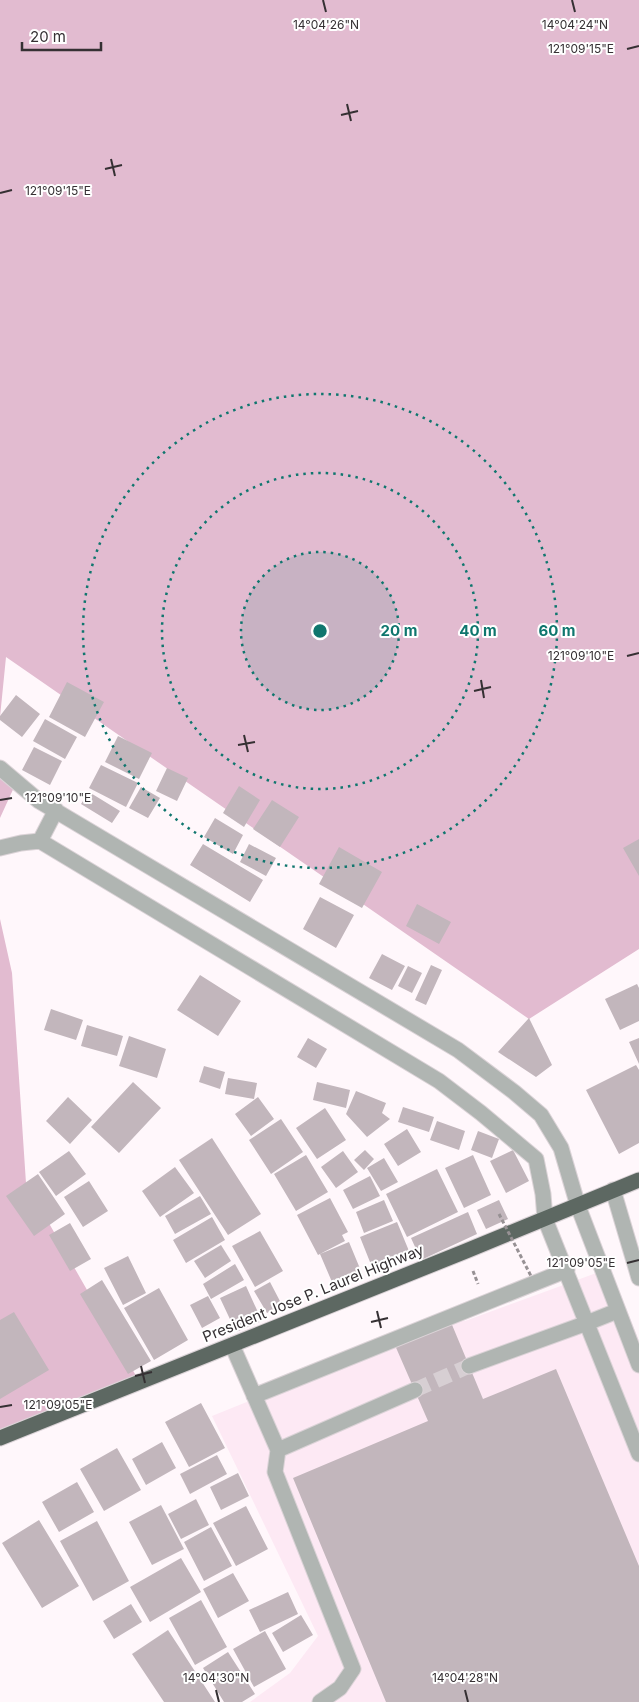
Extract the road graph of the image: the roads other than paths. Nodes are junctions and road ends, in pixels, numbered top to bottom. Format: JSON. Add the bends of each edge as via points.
{"nodes":[{"id":1,"x":0,"y":768,"type":"edge"},
{"id":2,"x":56,"y":810,"type":"junction"},
{"id":3,"x":40,"y":841,"type":"junction"},
{"id":4,"x":0,"y":848,"type":"edge"},
{"id":5,"x":639,"y":1180,"type":"edge"},
{"id":6,"x":613,"y":1190,"type":"junction"},
{"id":7,"x":578,"y":1206,"type":"junction"},
{"id":8,"x":545,"y":1219,"type":"junction"},
{"id":9,"x":567,"y":1270,"type":"junction"},
{"id":10,"x":639,"y":1278,"type":"edge"},
{"id":11,"x":618,"y":1311,"type":"junction"},
{"id":12,"x":587,"y":1323,"type":"junction"},
{"id":13,"x":232,"y":1345,"type":"junction"},
{"id":14,"x":639,"y":1365,"type":"edge"},
{"id":15,"x":469,"y":1366,"type":"tunnel mouth"},
{"id":16,"x":414,"y":1390,"type":"tunnel mouth"},
{"id":17,"x":254,"y":1396,"type":"junction"},
{"id":18,"x":0,"y":1438,"type":"edge"},
{"id":19,"x":278,"y":1450,"type":"junction"},
{"id":20,"x":639,"y":1454,"type":"edge"},
{"id":21,"x":320,"y":1702,"type":"edge"}],
"edges":[{"from":1,"to":2,"type":"street","via":[[39,801]]},
{"from":2,"to":3,"type":"street"},
{"from":2,"to":7,"type":"street","via":[[458,1050],[514,1092],[541,1115],[561,1148]]},
{"from":3,"to":4,"type":"street"},
{"from":3,"to":8,"type":"street","via":[[439,1081],[536,1159]]},
{"from":5,"to":6,"type":"highway","name":"President Jose P. Laurel Highway"},
{"from":6,"to":7,"type":"highway","name":"President Jose P. Laurel Highway"},
{"from":6,"to":10,"type":"street"},
{"from":7,"to":8,"type":"highway","name":"President Jose P. Laurel Highway"},
{"from":7,"to":11,"type":"street"},
{"from":8,"to":9,"type":"street"},
{"from":8,"to":13,"type":"highway","name":"President Jose P. Laurel Highway"},
{"from":9,"to":12,"type":"street"},
{"from":9,"to":17,"type":"street"},
{"from":11,"to":12,"type":"street"},
{"from":11,"to":14,"type":"street"},
{"from":12,"to":15,"type":"street"},
{"from":12,"to":20,"type":"street"},
{"from":13,"to":17,"type":"street"},
{"from":13,"to":18,"type":"highway","name":"President Jose P. Laurel Highway"},
{"from":16,"to":19,"type":"street"},
{"from":17,"to":19,"type":"street"},
{"from":19,"to":21,"type":"street","via":[[275,1472],[353,1669],[340,1688]]}]}
